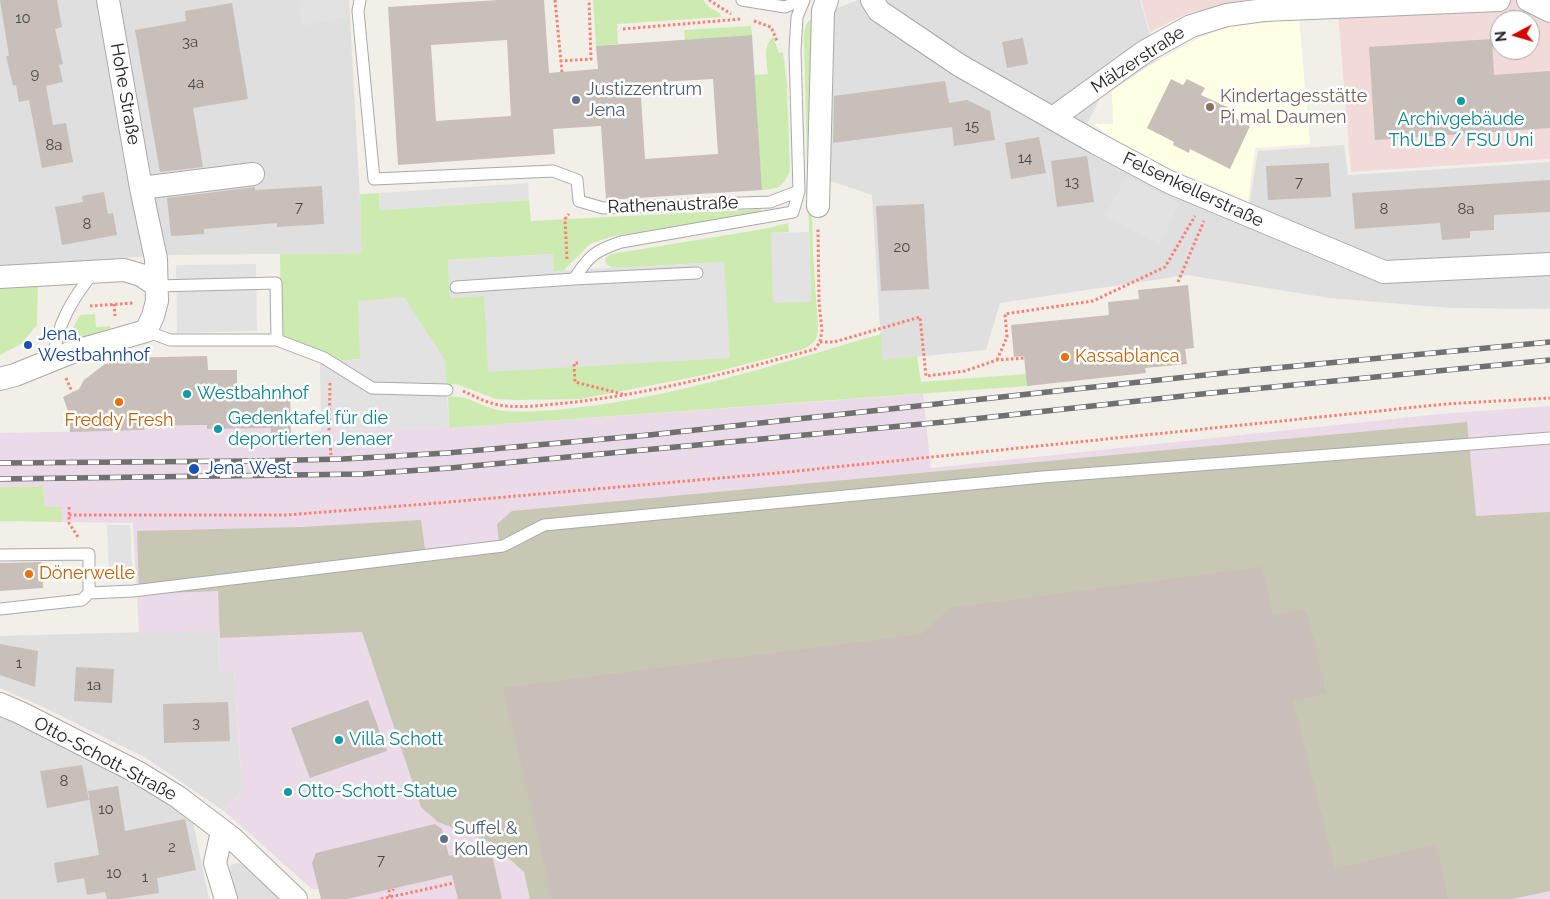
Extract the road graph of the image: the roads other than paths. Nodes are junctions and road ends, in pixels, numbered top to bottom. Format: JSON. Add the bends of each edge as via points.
{"nodes":[{"id":1,"x":108,"y":0,"type":"edge"},
{"id":2,"x":360,"y":0,"type":"edge"},
{"id":3,"x":742,"y":0,"type":"edge"},
{"id":4,"x":803,"y":0,"type":"edge"},
{"id":5,"x":827,"y":0,"type":"edge"},
{"id":6,"x":872,"y":0,"type":"edge"},
{"id":7,"x":1498,"y":0,"type":"edge"},
{"id":8,"x":1528,"y":0,"type":"edge"},
{"id":9,"x":1550,"y":11,"type":"edge"},
{"id":10,"x":1053,"y":118,"type":"junction"},
{"id":11,"x":253,"y":174,"type":"dead end"},
{"id":12,"x":142,"y":188,"type":"junction"},
{"id":13,"x":799,"y":191,"type":"junction"},
{"id":14,"x":818,"y":206,"type":"road end"},
{"id":15,"x":1550,"y":264,"type":"edge"},
{"id":16,"x":93,"y":272,"type":"junction"},
{"id":17,"x":697,"y":273,"type":"dead end"},
{"id":18,"x":0,"y":277,"type":"edge"},
{"id":19,"x":571,"y":279,"type":"junction"},
{"id":20,"x":456,"y":287,"type":"dead end"},
{"id":21,"x":156,"y":294,"type":"junction"},
{"id":22,"x":146,"y":331,"type":"junction"},
{"id":23,"x":276,"y":340,"type":"junction"},
{"id":24,"x":54,"y":358,"type":"junction"},
{"id":25,"x":0,"y":379,"type":"edge"},
{"id":26,"x":447,"y":390,"type":"road end"},
{"id":27,"x":1550,"y":438,"type":"edge"},
{"id":28,"x":0,"y":555,"type":"edge"},
{"id":29,"x":89,"y":594,"type":"junction"},
{"id":30,"x":0,"y":609,"type":"edge"},
{"id":31,"x":0,"y":704,"type":"edge"},
{"id":32,"x":222,"y":830,"type":"junction"},
{"id":33,"x":226,"y":899,"type":"edge"},
{"id":34,"x":296,"y":899,"type":"edge"}],
"edges":[{"from":1,"to":12,"type":"street","name":"Hohe Straße"},
{"from":2,"to":13,"type":"lane","name":"Rathenaustraße","via":[[358,11],[374,179],[553,171],[577,180],[579,201],[603,208],[770,202]]},
{"from":3,"to":4,"type":"lane","via":[[785,7]]},
{"from":4,"to":13,"type":"lane","via":[[797,17],[795,47]]},
{"from":5,"to":14,"type":"street","via":[[822,10]]},
{"from":6,"to":10,"type":"street","name":"Felsenkellerstraße","via":[[879,11],[959,65]]},
{"from":7,"to":10,"type":"street","name":"Mälzerstraße","via":[[1264,10],[1227,15],[1192,26],[1144,52]]},
{"from":8,"to":9,"type":"street"},
{"from":10,"to":15,"type":"street","name":"Felsenkellerstraße","via":[[1202,204],[1384,272]]},
{"from":11,"to":12,"type":"street"},
{"from":12,"to":21,"type":"street","name":"Hohe Straße","via":[[156,259]]},
{"from":13,"to":19,"type":"lane","via":[[793,212],[621,242],[591,255]]},
{"from":16,"to":18,"type":"street"},
{"from":16,"to":21,"type":"street","via":[[124,270],[141,275]]},
{"from":16,"to":24,"type":"lane","via":[[69,307],[57,336]]},
{"from":17,"to":19,"type":"lane"},
{"from":19,"to":20,"type":"lane"},
{"from":21,"to":22,"type":"street","name":"Hohe Straße","via":[[153,316]]},
{"from":21,"to":23,"type":"lane","via":[[276,283]]},
{"from":22,"to":23,"type":"lane","via":[[170,340]]},
{"from":22,"to":24,"type":"street"},
{"from":23,"to":26,"type":"lane","via":[[324,358],[372,388]]},
{"from":24,"to":25,"type":"street"},
{"from":27,"to":29,"type":"lane","via":[[1043,478],[544,525],[503,546]]},
{"from":28,"to":29,"type":"lane","via":[[89,554]]},
{"from":29,"to":30,"type":"lane","via":[[82,600]]},
{"from":31,"to":32,"type":"street","name":"Otto-Schott-Straße","via":[[139,773]]},
{"from":32,"to":33,"type":"street","via":[[215,863]]},
{"from":32,"to":34,"type":"street","name":"Otto-Schott-Straße"}]}
